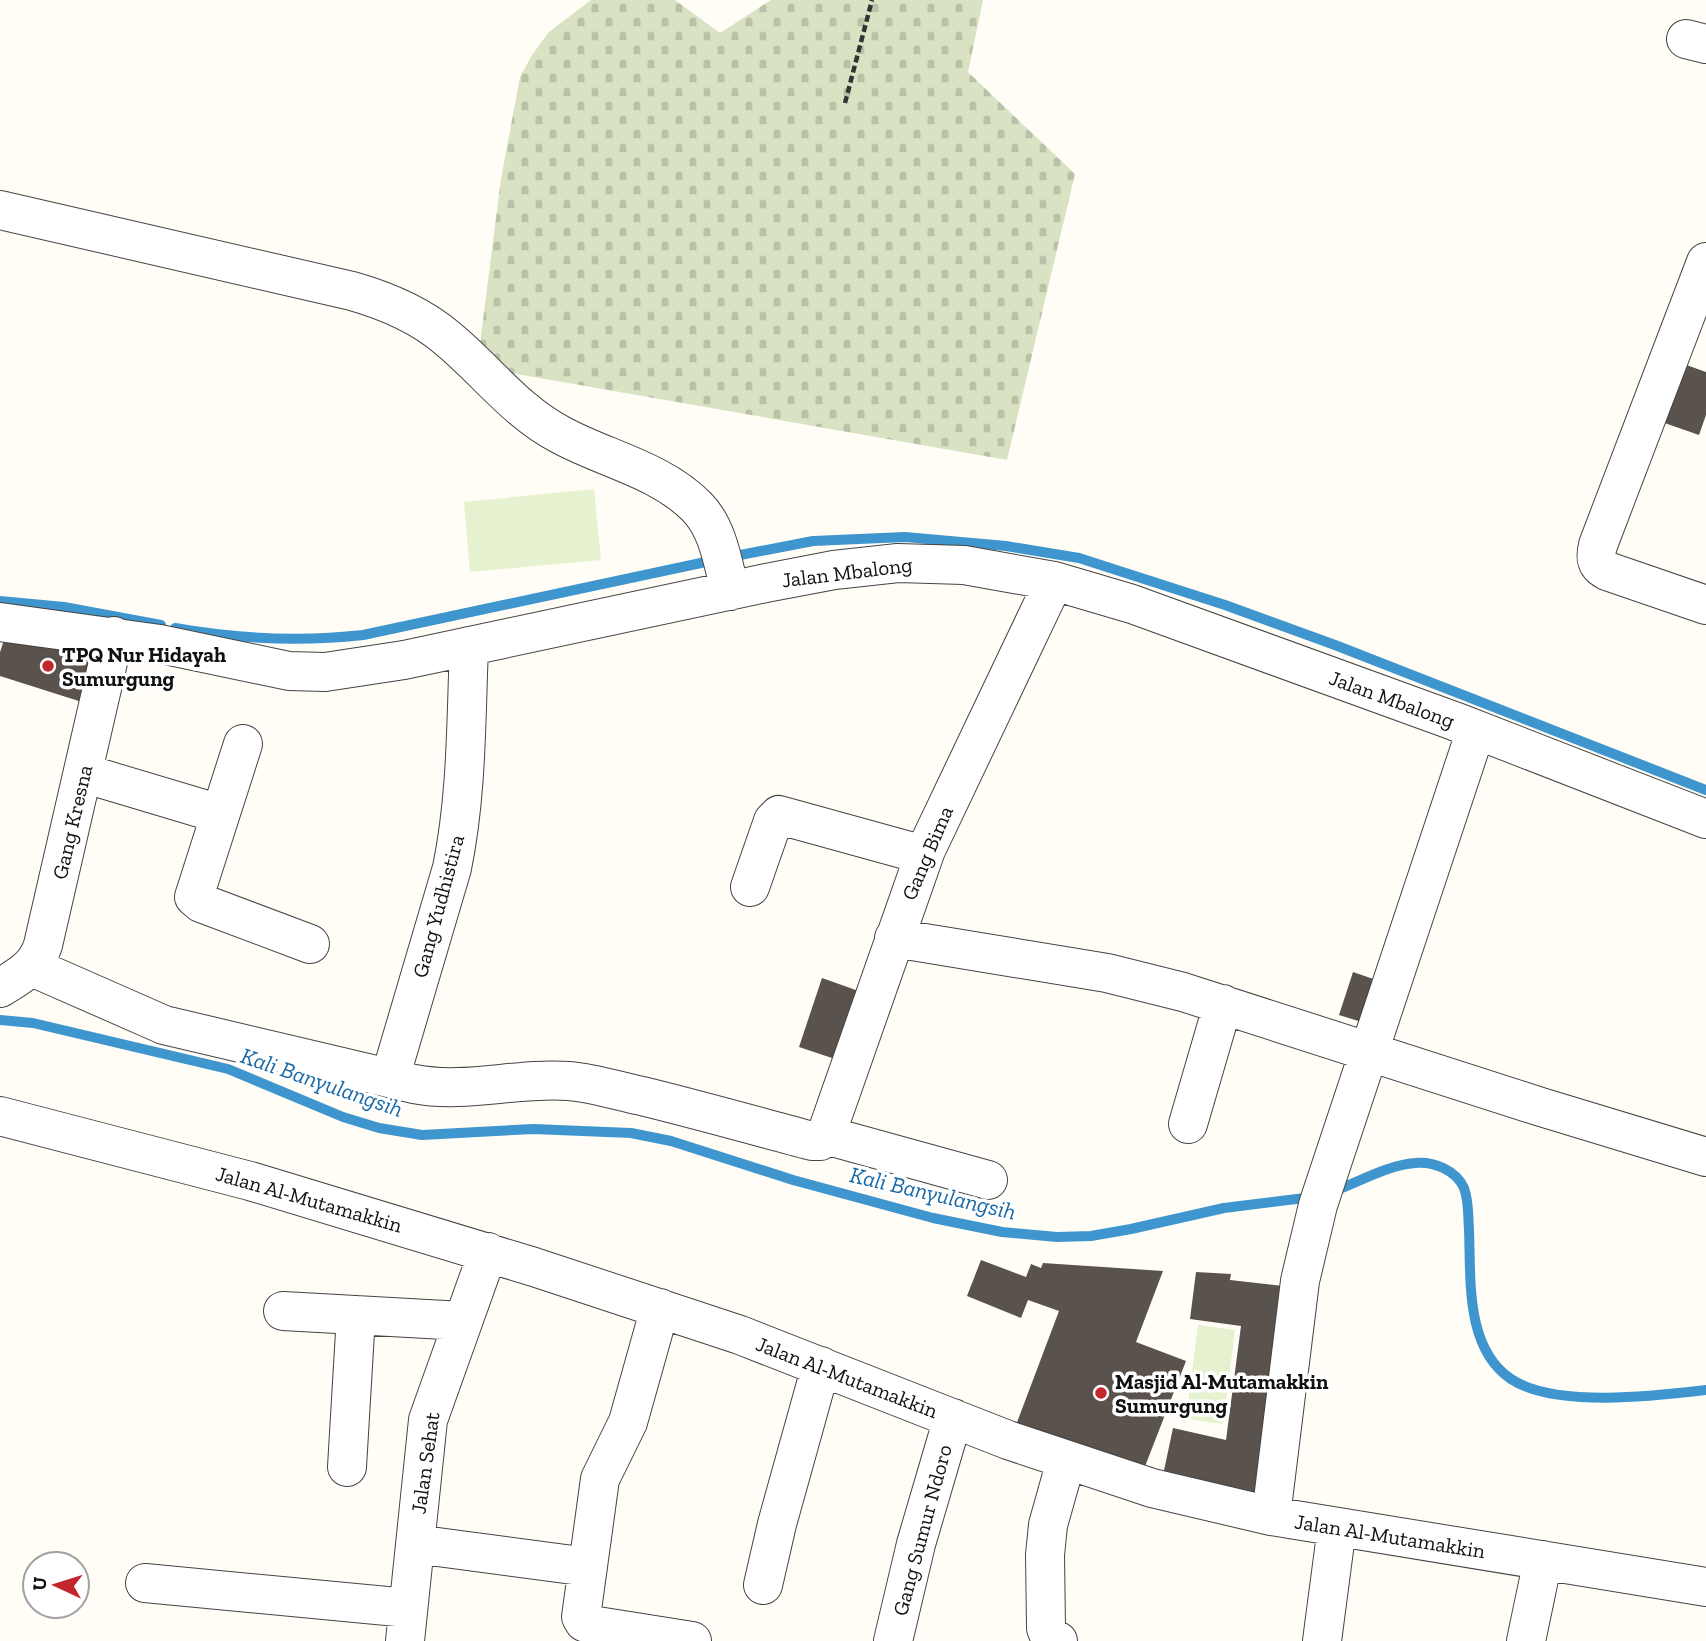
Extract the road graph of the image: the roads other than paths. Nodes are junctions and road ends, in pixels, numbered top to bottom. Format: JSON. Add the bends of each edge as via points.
{"nodes":[{"id":1,"x":0,"y":210,"type":"edge"},
{"id":2,"x":1706,"y":262,"type":"edge"},
{"id":3,"x":724,"y":569,"type":"junction"},
{"id":4,"x":1054,"y":581,"type":"junction"},
{"id":5,"x":1706,"y":605,"type":"edge"},
{"id":6,"x":0,"y":622,"type":"edge"},
{"id":7,"x":114,"y":636,"type":"junction"},
{"id":8,"x":469,"y":646,"type":"junction"},
{"id":9,"x":1476,"y":730,"type":"junction"},
{"id":10,"x":243,"y":744,"type":"dead end"},
{"id":11,"x":83,"y":773,"type":"junction"},
{"id":12,"x":220,"y":814,"type":"junction"},
{"id":13,"x":1706,"y":820,"type":"edge"},
{"id":14,"x":924,"y":855,"type":"junction"},
{"id":15,"x":750,"y":887,"type":"dead end"},
{"id":16,"x":894,"y":938,"type":"junction"},
{"id":17,"x":310,"y":944,"type":"dead end"},
{"id":18,"x":32,"y":967,"type":"junction"},
{"id":19,"x":0,"y":988,"type":"edge"},
{"id":20,"x":1223,"y":1004,"type":"junction"},
{"id":21,"x":1368,"y":1051,"type":"junction"},
{"id":22,"x":390,"y":1078,"type":"junction"},
{"id":23,"x":0,"y":1116,"type":"edge"},
{"id":24,"x":1188,"y":1124,"type":"dead end"},
{"id":25,"x":825,"y":1135,"type":"junction"},
{"id":26,"x":1706,"y":1157,"type":"edge"},
{"id":27,"x":988,"y":1180,"type":"dead end"},
{"id":28,"x":488,"y":1252,"type":"junction"},
{"id":29,"x":660,"y":1308,"type":"junction"},
{"id":30,"x":283,"y":1311,"type":"dead end"},
{"id":31,"x":356,"y":1315,"type":"junction"},
{"id":32,"x":463,"y":1321,"type":"junction"},
{"id":33,"x":821,"y":1366,"type":"junction"},
{"id":34,"x":953,"y":1418,"type":"junction"},
{"id":35,"x":1066,"y":1461,"type":"junction"},
{"id":36,"x":347,"y":1467,"type":"dead end"},
{"id":37,"x":1271,"y":1516,"type":"junction"},
{"id":38,"x":1337,"y":1527,"type":"junction"},
{"id":39,"x":415,"y":1544,"type":"junction"},
{"id":40,"x":1543,"y":1560,"type":"junction"},
{"id":41,"x":588,"y":1567,"type":"junction"},
{"id":42,"x":145,"y":1583,"type":"dead end"},
{"id":43,"x":763,"y":1585,"type":"dead end"},
{"id":44,"x":1706,"y":1587,"type":"edge"},
{"id":45,"x":406,"y":1625,"type":"edge"},
{"id":46,"x":692,"y":1641,"type":"edge"},
{"id":47,"x":893,"y":1641,"type":"edge"},
{"id":48,"x":1058,"y":1641,"type":"edge"},
{"id":49,"x":1322,"y":1641,"type":"edge"},
{"id":50,"x":1526,"y":1641,"type":"edge"}],
"edges":[{"from":1,"to":3,"type":"street","via":[[352,291],[406,312],[454,343],[501,391],[540,422],[680,493],[703,514]]},
{"from":2,"to":5,"type":"street","via":[[1596,557],[1598,566],[1607,571]]},
{"from":3,"to":4,"type":"street","name":"Jalan Mbalong","via":[[964,565]]},
{"from":3,"to":8,"type":"street","name":"Jalan Mbalong"},
{"from":4,"to":9,"type":"street","name":"Jalan Mbalong","via":[[1196,626]]},
{"from":4,"to":14,"type":"street","name":"Gang Bima"},
{"from":6,"to":7,"type":"street","name":"Jalan Mbalong"},
{"from":7,"to":8,"type":"street","name":"Jalan Mbalong","via":[[311,673]]},
{"from":7,"to":11,"type":"street","name":"Gang Kresna"},
{"from":8,"to":22,"type":"street","name":"Gang Yudhistira","via":[[459,834]]},
{"from":9,"to":13,"type":"street","name":"Jalan Mbalong"},
{"from":9,"to":21,"type":"street"},
{"from":10,"to":12,"type":"street"},
{"from":11,"to":12,"type":"street"},
{"from":11,"to":18,"type":"street","name":"Gang Kresna","via":[[45,938]]},
{"from":12,"to":17,"type":"street","via":[[195,900]]},
{"from":14,"to":15,"type":"street","via":[[779,815]]},
{"from":14,"to":16,"type":"street","name":"Gang Bima"},
{"from":16,"to":20,"type":"street","via":[[1128,977]]},
{"from":16,"to":25,"type":"street","name":"Gang Bima"},
{"from":18,"to":19,"type":"street"},
{"from":18,"to":22,"type":"street","via":[[164,1025]]},
{"from":20,"to":21,"type":"street"},
{"from":20,"to":24,"type":"street"},
{"from":21,"to":26,"type":"street"},
{"from":21,"to":37,"type":"street","via":[[1306,1251]]},
{"from":22,"to":25,"type":"street","via":[[447,1089],[572,1082],[812,1141]]},
{"from":23,"to":28,"type":"street","name":"Jalan Al-Mutamakkin","via":[[250,1181]]},
{"from":25,"to":27,"type":"street"},
{"from":28,"to":29,"type":"street","name":"Jalan Al-Mutamakkin"},
{"from":28,"to":32,"type":"street","name":"Jalan Sehat"},
{"from":29,"to":33,"type":"street","name":"Jalan Al-Mutamakkin"},
{"from":29,"to":41,"type":"street","via":[[630,1416],[601,1474]]},
{"from":30,"to":31,"type":"street"},
{"from":31,"to":32,"type":"street"},
{"from":31,"to":36,"type":"street"},
{"from":32,"to":39,"type":"street","name":"Jalan Sehat","via":[[428,1420]]},
{"from":33,"to":34,"type":"street","name":"Jalan Al-Mutamakkin"},
{"from":33,"to":43,"type":"street"},
{"from":34,"to":35,"type":"street","name":"Jalan Al-Mutamakkin"},
{"from":34,"to":47,"type":"street","name":"Gang Sumur Ndoro"},
{"from":35,"to":37,"type":"street","name":"Jalan Al-Mutamakkin","via":[[1152,1488]]},
{"from":35,"to":48,"type":"street","via":[[1048,1525],[1045,1555],[1046,1628]]},
{"from":37,"to":38,"type":"street","name":"Jalan Al-Mutamakkin"},
{"from":38,"to":40,"type":"street","name":"Jalan Al-Mutamakkin"},
{"from":38,"to":49,"type":"street"},
{"from":39,"to":41,"type":"street"},
{"from":39,"to":45,"type":"street","name":"Jalan Sehat"},
{"from":40,"to":44,"type":"street","name":"Jalan Al-Mutamakkin"},
{"from":40,"to":50,"type":"street"},
{"from":41,"to":46,"type":"street","via":[[584,1622]]},
{"from":42,"to":45,"type":"street"}]}
